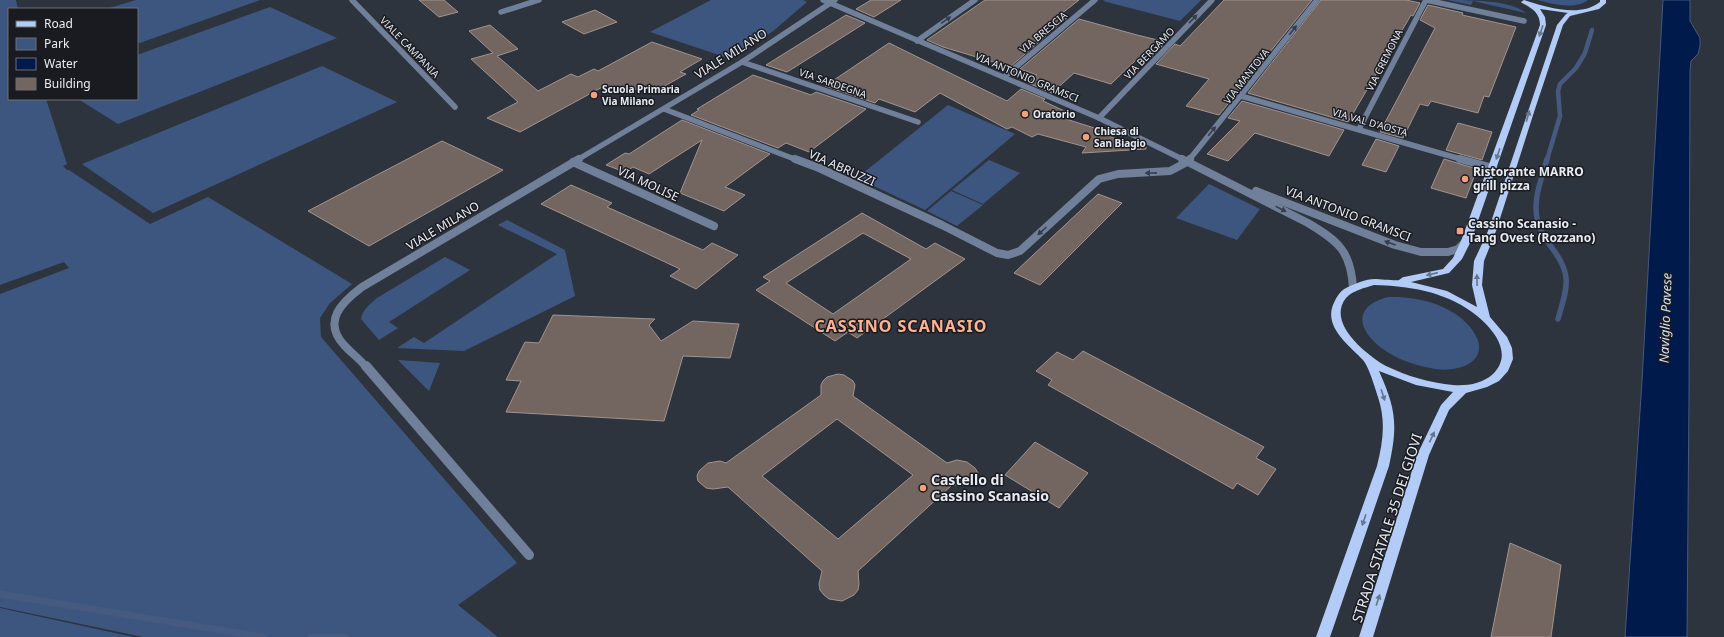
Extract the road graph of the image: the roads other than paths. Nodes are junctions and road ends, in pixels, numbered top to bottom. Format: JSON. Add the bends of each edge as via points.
{"nodes":[{"id":1,"x":362,"y":0,"type":"edge"},
{"id":2,"x":539,"y":0,"type":"edge"},
{"id":3,"x":975,"y":0,"type":"edge"},
{"id":4,"x":1095,"y":0,"type":"edge"},
{"id":5,"x":1212,"y":0,"type":"edge"},
{"id":6,"x":1317,"y":0,"type":"edge"},
{"id":7,"x":1426,"y":0,"type":"edge"},
{"id":8,"x":1603,"y":0,"type":"edge"},
{"id":9,"x":353,"y":1,"type":"edge"},
{"id":10,"x":829,"y":1,"type":"edge"},
{"id":11,"x":1521,"y":1,"type":"edge"},
{"id":12,"x":1584,"y":11,"type":"junction"},
{"id":13,"x":501,"y":12,"type":"dead end"},
{"id":14,"x":1524,"y":21,"type":"dead end"},
{"id":15,"x":917,"y":40,"type":"junction"},
{"id":16,"x":742,"y":62,"type":"junction"},
{"id":17,"x":1004,"y":77,"type":"junction"},
{"id":18,"x":1241,"y":96,"type":"junction"},
{"id":19,"x":455,"y":107,"type":"dead end"},
{"id":20,"x":664,"y":109,"type":"junction"},
{"id":21,"x":1099,"y":118,"type":"junction"},
{"id":22,"x":918,"y":122,"type":"dead end"},
{"id":23,"x":1359,"y":129,"type":"junction"},
{"id":24,"x":573,"y":162,"type":"junction"},
{"id":25,"x":1187,"y":162,"type":"junction"},
{"id":26,"x":1493,"y":168,"type":"junction"},
{"id":27,"x":1222,"y":178,"type":"junction"},
{"id":28,"x":714,"y":226,"type":"dead end"},
{"id":29,"x":1466,"y":241,"type":"junction"},
{"id":30,"x":1397,"y":282,"type":"junction"},
{"id":31,"x":1353,"y":288,"type":"junction"},
{"id":32,"x":1485,"y":318,"type":"junction"},
{"id":33,"x":1368,"y":359,"type":"junction"},
{"id":34,"x":1463,"y":389,"type":"junction"},
{"id":35,"x":529,"y":555,"type":"dead end"},
{"id":36,"x":1323,"y":637,"type":"edge"},
{"id":37,"x":1366,"y":637,"type":"edge"}],
"edges":[{"from":1,"to":9,"type":"street"},
{"from":2,"to":13,"type":"street"},
{"from":15,"to":3,"type":"street","one_way":true},
{"from":4,"to":17,"type":"street","name":"VIA BRESCIA"},
{"from":21,"to":5,"type":"street","name":"VIA BERGAMO","one_way":true},
{"from":18,"to":6,"type":"street","name":"VIA MANTOVA","one_way":true},
{"from":7,"to":14,"type":"street"},
{"from":7,"to":23,"type":"street","name":"VIA CREMONA"},
{"from":8,"to":12,"type":"main road","via":[[1599,7]]},
{"from":9,"to":19,"type":"street","name":"VIALE CAMPANIA"},
{"from":10,"to":15,"type":"street","name":"VIA ANTONIO GRAMSCI"},
{"from":10,"to":16,"type":"street","name":"VIALE MILANO"},
{"from":11,"to":12,"type":"main road","via":[[1552,9]]},
{"from":11,"to":26,"type":"main road","one_way":true,"via":[[1538,10],[1544,21]]},
{"from":32,"to":12,"type":"main road","one_way":true,"via":[[1477,285],[1479,262],[1492,231],[1560,25],[1568,15]]},
{"from":15,"to":17,"type":"street","name":"VIA ANTONIO GRAMSCI"},
{"from":16,"to":20,"type":"street","name":"VIALE MILANO"},
{"from":16,"to":22,"type":"street","name":"VIA SARDEGNA"},
{"from":17,"to":21,"type":"street","name":"VIA ANTONIO GRAMSCI"},
{"from":18,"to":23,"type":"street","name":"VIA VAL D'AOSTA"},
{"from":25,"to":18,"type":"street","name":"VIA MANTOVA","one_way":true},
{"from":20,"to":24,"type":"street","name":"VIALE MILANO"},
{"from":25,"to":20,"type":"street","name":"VIA ABRUZZI","one_way":true,"via":[[1170,171],[1118,174],[1099,179],[1020,251],[1008,255],[997,253],[819,168]]},
{"from":21,"to":25,"type":"street","name":"VIA ANTONIO GRAMSCI"},
{"from":23,"to":26,"type":"street","name":"VIA VAL D'AOSTA"},
{"from":24,"to":28,"type":"street","name":"VIA MOLISE"},
{"from":24,"to":35,"type":"street","name":"VIALE MILANO","via":[[362,288],[341,305],[334,324],[339,339],[362,362]]},
{"from":25,"to":27,"type":"street","name":"VIA ANTONIO GRAMSCI"},
{"from":26,"to":29,"type":"main road"},
{"from":29,"to":27,"type":"street","name":"VIA ANTONIO GRAMSCI","one_way":true,"via":[[1458,249],[1448,252],[1421,252],[1395,245]]},
{"from":27,"to":31,"type":"street","name":"VIA ANTONIO GRAMSCI","one_way":true,"via":[[1331,237],[1346,251],[1353,274]]},
{"from":29,"to":30,"type":"main road","one_way":true,"via":[[1457,259],[1446,271]]},
{"from":30,"to":31,"type":"main road","via":[[1373,282]]},
{"from":30,"to":32,"type":"main road","via":[[1444,293],[1466,304]]},
{"from":31,"to":33,"type":"main road","via":[[1341,298],[1336,311],[1339,326],[1350,343]]},
{"from":32,"to":34,"type":"main road","via":[[1502,336],[1508,356],[1504,372],[1488,383]]},
{"from":33,"to":34,"type":"main road","via":[[1389,372],[1413,381]]},
{"from":33,"to":36,"type":"main road","name":"STRADA STATALE 35 DEI GIOVI","one_way":true,"via":[[1389,414],[1389,439],[1383,466]]},
{"from":37,"to":34,"type":"main road","name":"STRADA STATALE 35 DEI GIOVI","one_way":true,"via":[[1424,455],[1445,408]]}]}
